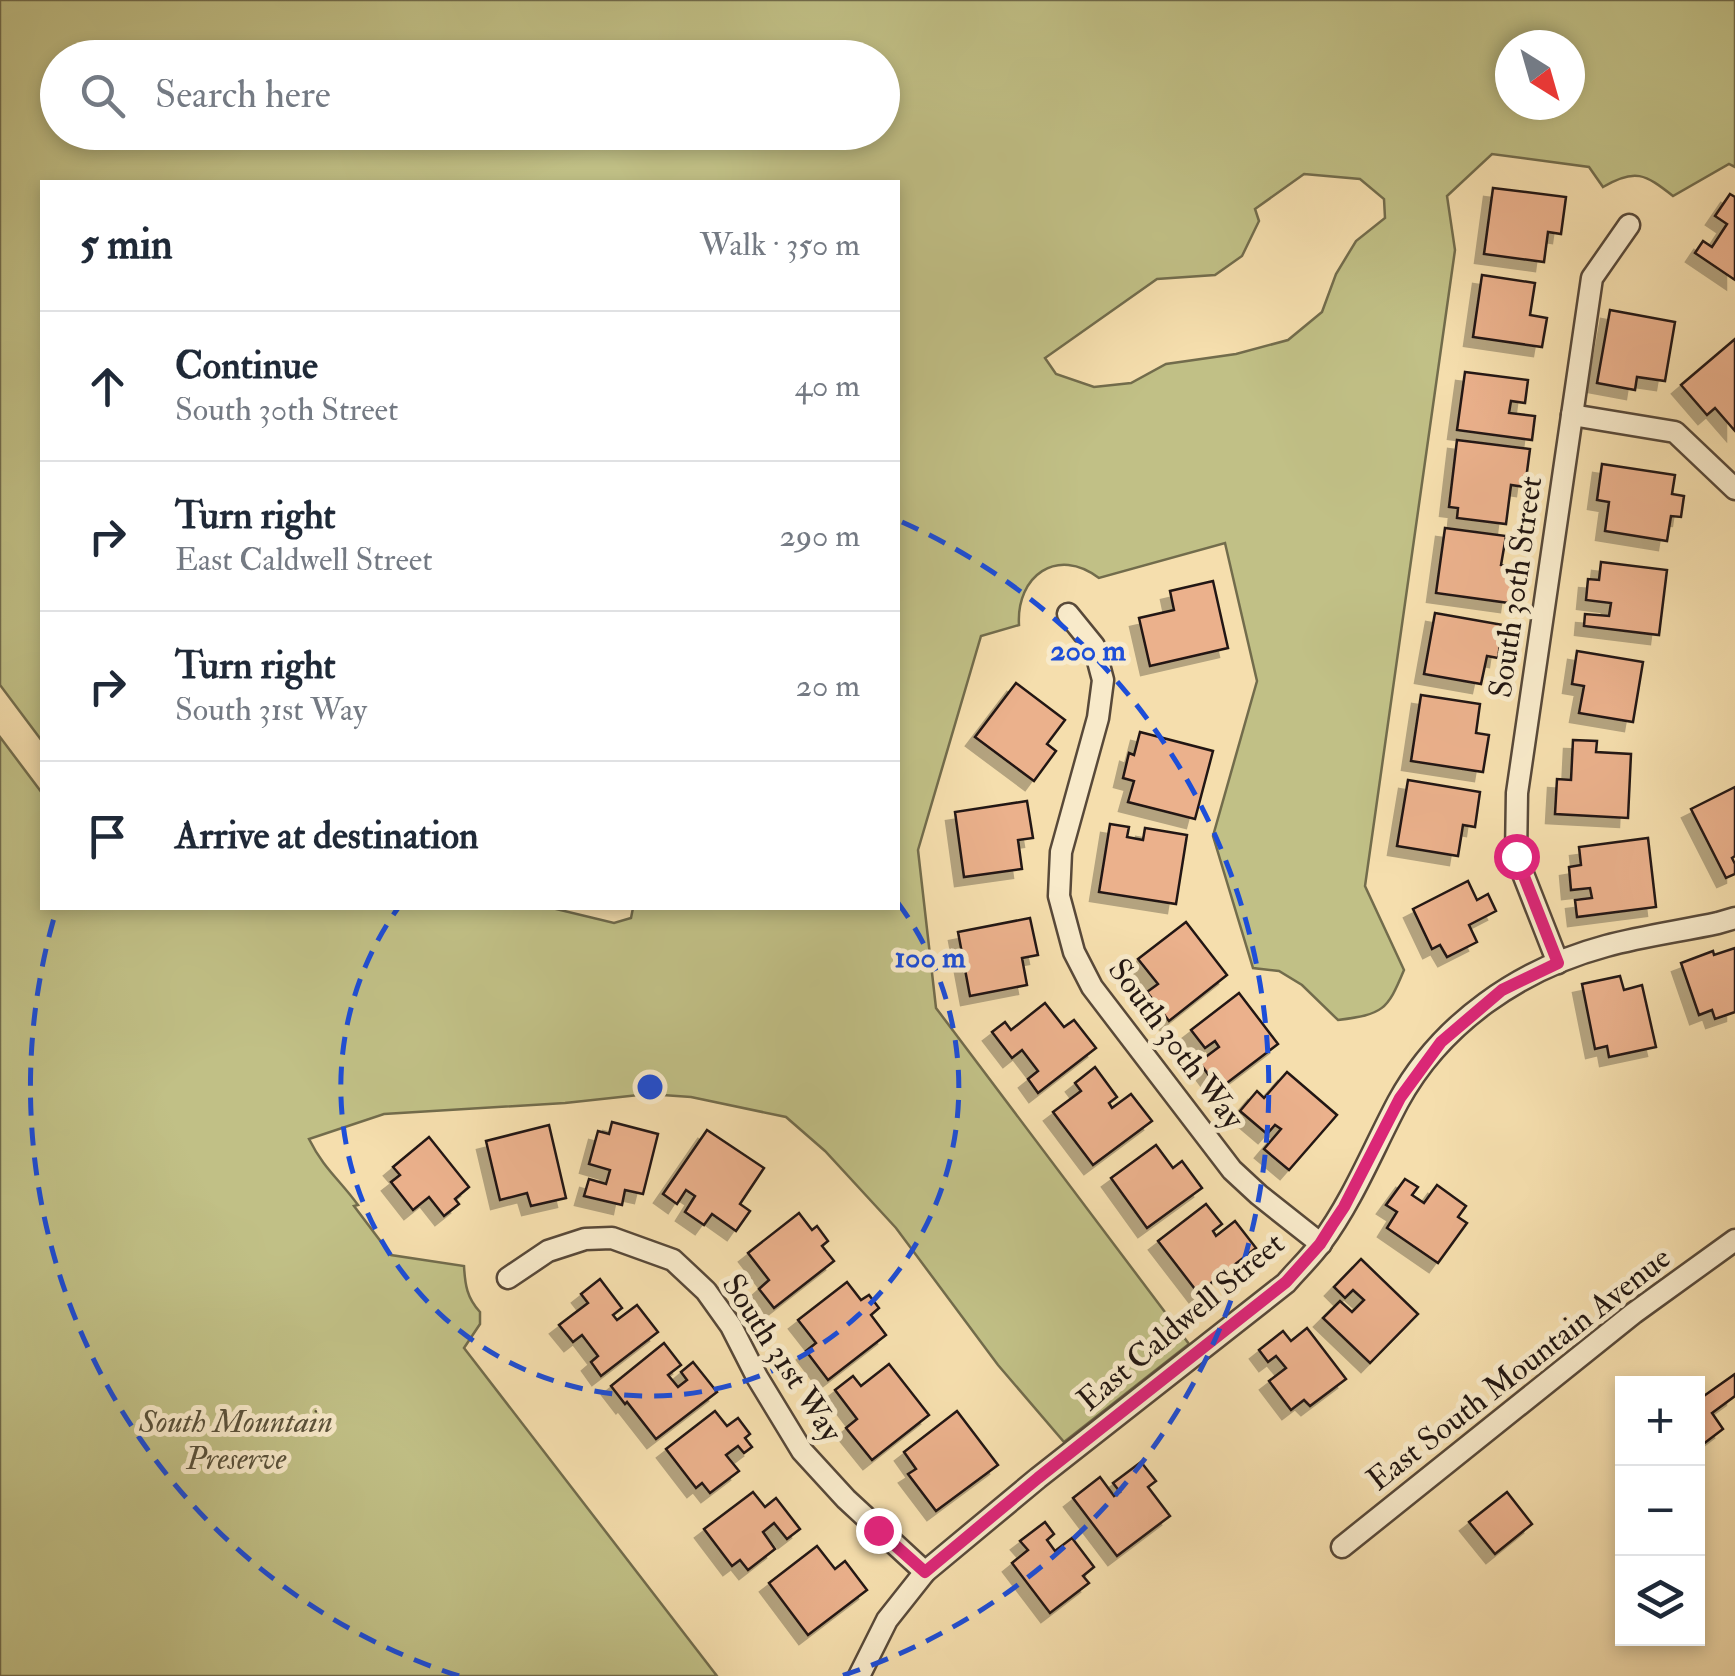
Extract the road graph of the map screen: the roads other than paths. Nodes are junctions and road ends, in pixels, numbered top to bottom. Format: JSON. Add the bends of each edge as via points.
{"nodes":[{"id":1,"x":1629,"y":225,"type":"dead end"},
{"id":2,"x":1572,"y":415,"type":"junction"},
{"id":3,"x":1735,"y":490,"type":"edge"},
{"id":4,"x":1068,"y":614,"type":"dead end"},
{"id":5,"x":1735,"y":918,"type":"edge"},
{"id":6,"x":1558,"y":963,"type":"junction"},
{"id":7,"x":1735,"y":1240,"type":"edge"},
{"id":8,"x":1320,"y":1244,"type":"junction"},
{"id":9,"x":508,"y":1278,"type":"dead end"},
{"id":10,"x":1342,"y":1548,"type":"dead end"},
{"id":11,"x":925,"y":1572,"type":"junction"},
{"id":12,"x":860,"y":1675,"type":"edge"}],
"edges":[{"from":1,"to":2,"type":"street","name":"South 30th Street","via":[[1592,278]]},
{"from":2,"to":3,"type":"street","via":[[1676,432]]},
{"from":2,"to":6,"type":"street","name":"South 30th Street","via":[[1517,794],[1516,856]]},
{"from":4,"to":8,"type":"street","name":"South 30th Way","via":[[1094,646],[1103,680],[1061,852],[1058,896],[1074,952],[1092,987],[1232,1170]]},
{"from":5,"to":6,"type":"street","name":"East Caldwell Street"},
{"from":6,"to":8,"type":"street","name":"East Caldwell Street","via":[[1502,990],[1428,1058]]},
{"from":7,"to":10,"type":"street","name":"East South Mountain Avenue"},
{"from":8,"to":11,"type":"street","name":"East Caldwell Street","via":[[1286,1282]]},
{"from":9,"to":11,"type":"street","name":"South 31st Way","via":[[548,1251],[585,1239],[612,1238],[673,1260],[731,1326],[802,1451]]},
{"from":11,"to":12,"type":"street","name":"East Caldwell Street","via":[[886,1620]]}]}
